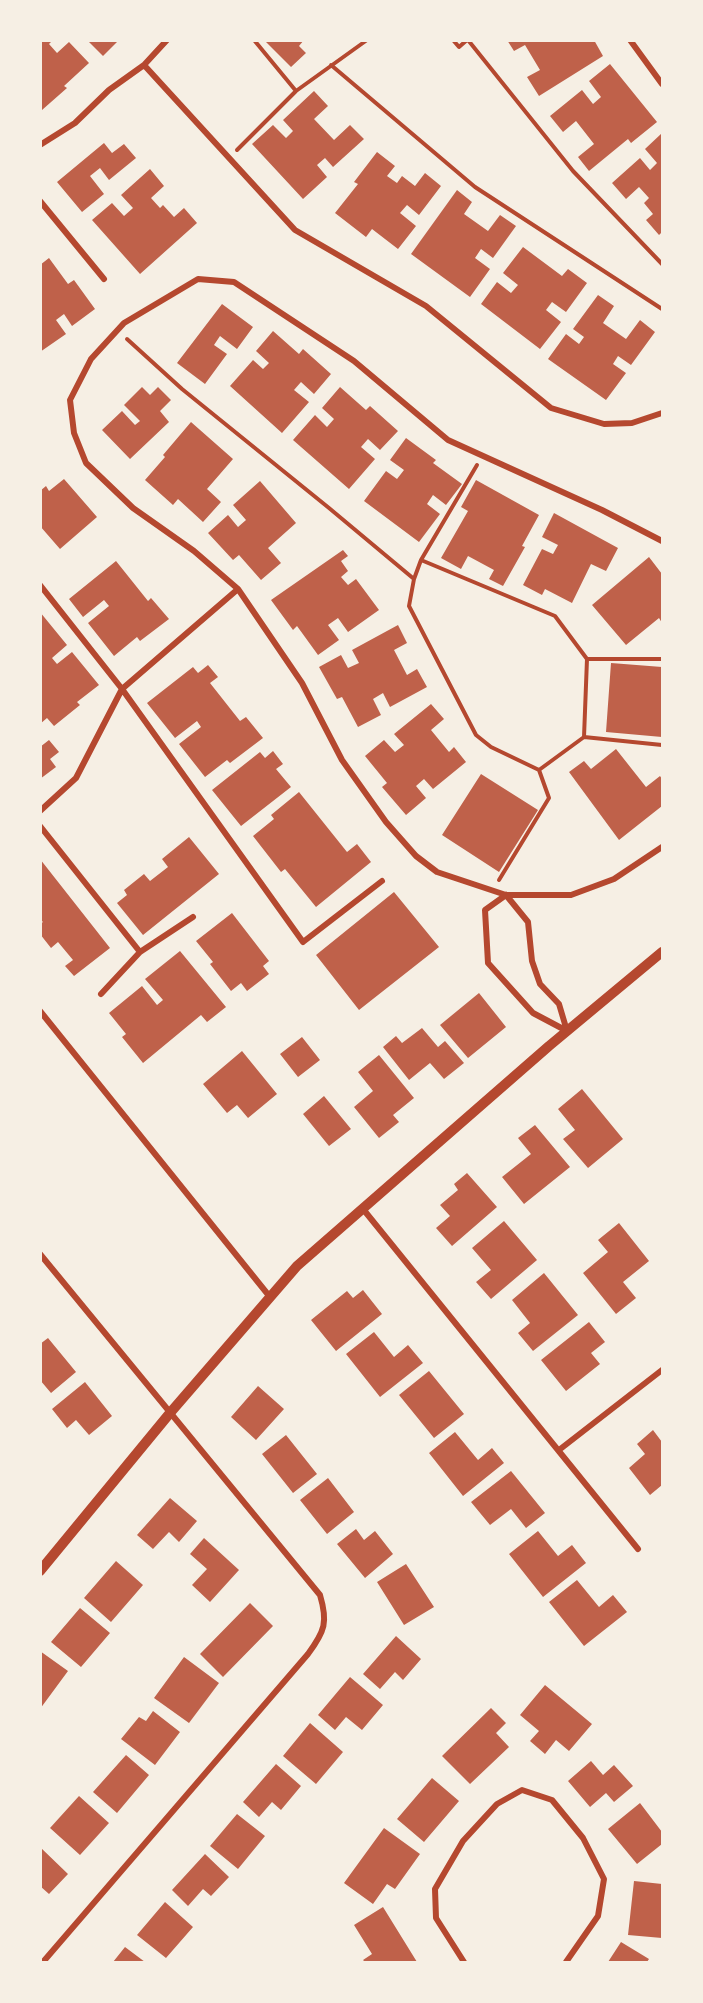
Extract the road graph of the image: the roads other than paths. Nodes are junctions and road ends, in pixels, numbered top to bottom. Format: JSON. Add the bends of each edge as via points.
{"nodes":[{"id":1,"x":167,"y":40,"type":"edge"},
{"id":2,"x":630,"y":40,"type":"edge"},
{"id":3,"x":144,"y":65,"type":"junction"},
{"id":4,"x":663,"y":84,"type":"edge"},
{"id":5,"x":40,"y":145,"type":"edge"},
{"id":6,"x":40,"y":201,"type":"edge"},
{"id":7,"x":105,"y":279,"type":"dead end"},
{"id":8,"x":663,"y":413,"type":"edge"},
{"id":9,"x":663,"y":541,"type":"edge"},
{"id":10,"x":40,"y":585,"type":"edge"},
{"id":11,"x":238,"y":589,"type":"junction"},
{"id":12,"x":122,"y":689,"type":"junction"},
{"id":13,"x":40,"y":811,"type":"edge"},
{"id":14,"x":40,"y":826,"type":"edge"},
{"id":15,"x":663,"y":847,"type":"edge"},
{"id":16,"x":382,"y":881,"type":"dead end"},
{"id":17,"x":506,"y":895,"type":"junction"},
{"id":18,"x":193,"y":917,"type":"dead end"},
{"id":19,"x":140,"y":952,"type":"junction"},
{"id":20,"x":663,"y":952,"type":"edge"},
{"id":21,"x":101,"y":994,"type":"dead end"},
{"id":22,"x":40,"y":1011,"type":"edge"},
{"id":23,"x":567,"y":1031,"type":"junction"},
{"id":24,"x":363,"y":1209,"type":"junction"},
{"id":25,"x":40,"y":1254,"type":"edge"},
{"id":26,"x":270,"y":1297,"type":"junction"},
{"id":27,"x":663,"y":1370,"type":"edge"},
{"id":28,"x":170,"y":1413,"type":"junction"},
{"id":29,"x":559,"y":1450,"type":"junction"},
{"id":30,"x":638,"y":1549,"type":"dead end"},
{"id":31,"x":40,"y":1571,"type":"edge"},
{"id":32,"x":43,"y":1962,"type":"edge"},
{"id":33,"x":464,"y":1962,"type":"edge"},
{"id":34,"x":566,"y":1962,"type":"edge"}],
"edges":[{"from":1,"to":3,"type":"street"},
{"from":2,"to":4,"type":"street"},
{"from":3,"to":5,"type":"street","via":[[75,123]]},
{"from":3,"to":8,"type":"street","via":[[295,230],[426,306],[551,408],[604,424],[632,423]]},
{"from":6,"to":7,"type":"street"},
{"from":9,"to":11,"type":"street","via":[[447,440],[354,361],[234,282],[198,279],[124,323],[92,359],[70,400],[74,433],[86,463],[133,508],[194,551]]},
{"from":10,"to":12,"type":"street"},
{"from":11,"to":12,"type":"street"},
{"from":11,"to":17,"type":"street","via":[[302,684],[342,760],[386,822],[416,856],[437,872]]},
{"from":12,"to":13,"type":"street","via":[[76,778]]},
{"from":12,"to":16,"type":"street","via":[[303,942]]},
{"from":14,"to":19,"type":"street"},
{"from":15,"to":17,"type":"street","via":[[614,879],[571,895]]},
{"from":17,"to":23,"type":"street","via":[[528,922],[532,961],[540,984],[559,1004]]},
{"from":17,"to":23,"type":"street","via":[[485,910],[488,963],[533,1012]]},
{"from":18,"to":19,"type":"street"},
{"from":19,"to":21,"type":"street"},
{"from":20,"to":23,"type":"street"},
{"from":22,"to":26,"type":"street"},
{"from":23,"to":24,"type":"street"},
{"from":24,"to":26,"type":"street","via":[[297,1266]]},
{"from":24,"to":29,"type":"street"},
{"from":25,"to":28,"type":"street"},
{"from":26,"to":28,"type":"street"},
{"from":27,"to":29,"type":"street"},
{"from":28,"to":31,"type":"street"},
{"from":28,"to":32,"type":"street","via":[[320,1595],[326,1616],[320,1638],[308,1654]]},
{"from":29,"to":30,"type":"street"},
{"from":33,"to":34,"type":"street","via":[[435,1918],[435,1889],[463,1841],[497,1804],[522,1790],[552,1800],[583,1838],[604,1879],[598,1916]]}]}
